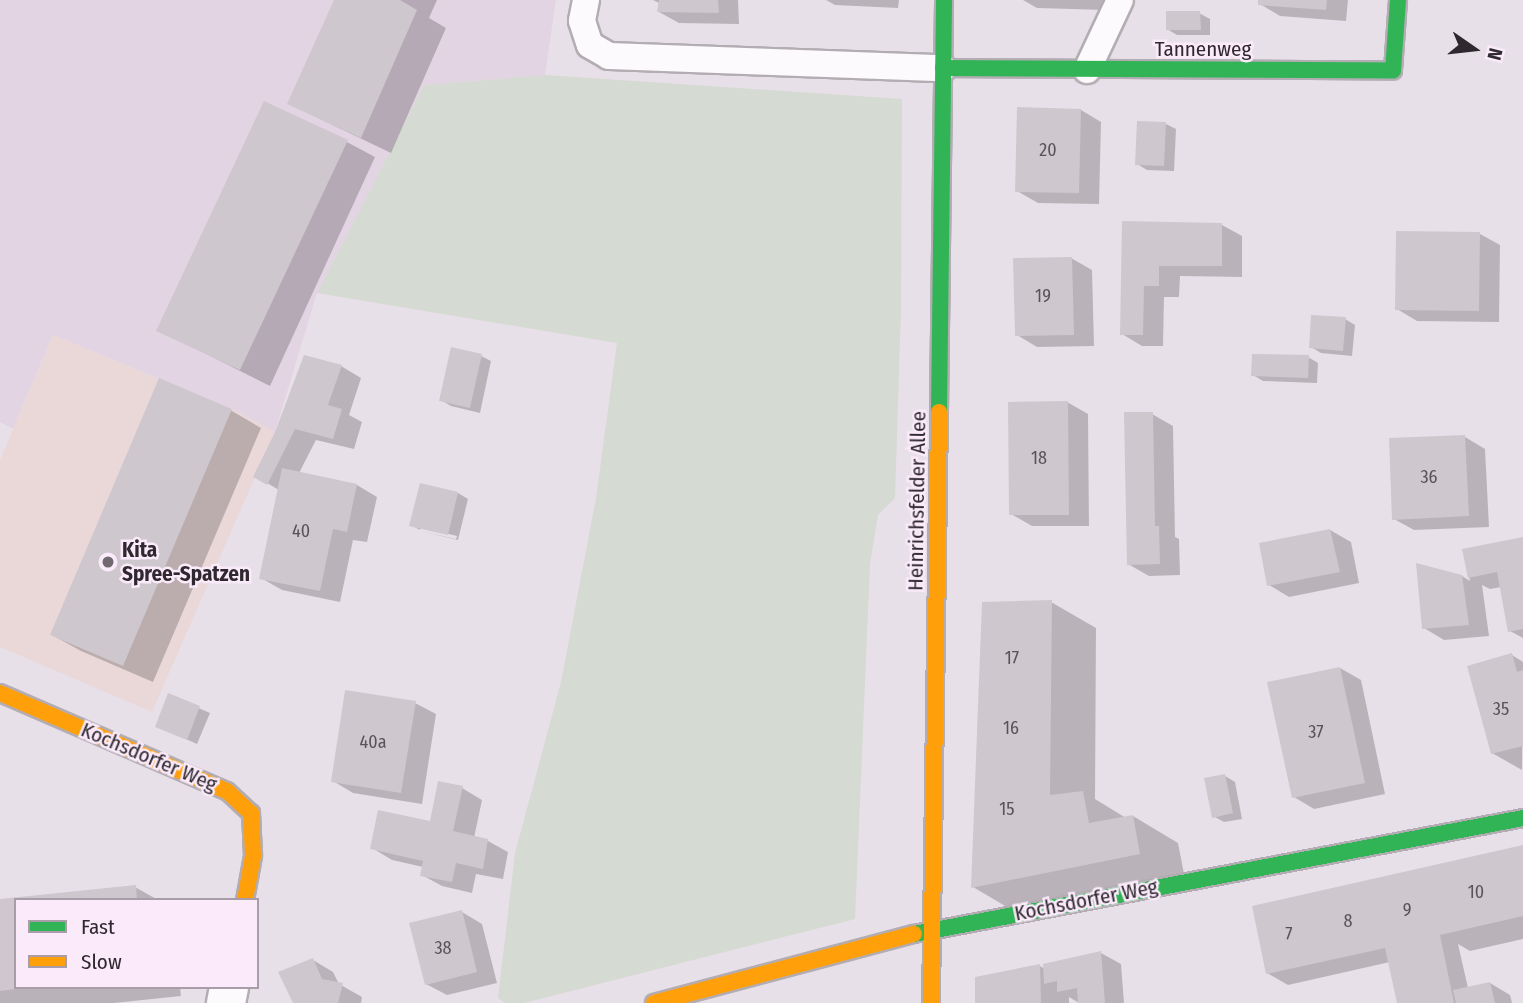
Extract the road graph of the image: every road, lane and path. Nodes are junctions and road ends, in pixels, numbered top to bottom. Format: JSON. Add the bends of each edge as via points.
{"nodes":[{"id":1,"x":586,"y":0,"type":"edge"},
{"id":2,"x":944,"y":0,"type":"edge"},
{"id":3,"x":1120,"y":0,"type":"edge"},
{"id":4,"x":1398,"y":0,"type":"edge"},
{"id":5,"x":943,"y":68,"type":"junction"},
{"id":6,"x":1087,"y":70,"type":"junction"},
{"id":7,"x":0,"y":693,"type":"edge"},
{"id":8,"x":1523,"y":818,"type":"edge"},
{"id":9,"x":245,"y":898,"type":"edge"},
{"id":10,"x":932,"y":929,"type":"junction"},
{"id":11,"x":654,"y":1003,"type":"edge"},
{"id":12,"x":931,"y":1003,"type":"edge"}],
"edges":[{"from":1,"to":5,"type":"lane","via":[[582,22],[590,45],[609,56]]},
{"from":2,"to":5,"type":"street","name":"Heinrichsfelder Allee"},
{"from":3,"to":6,"type":"lane"},
{"from":4,"to":6,"type":"street","name":"Tannenweg","via":[[1393,70]]},
{"from":5,"to":6,"type":"street","name":"Tannenweg"},
{"from":5,"to":10,"type":"street","name":"Heinrichsfelder Allee"},
{"from":7,"to":9,"type":"street","name":"Kochsdorfer Weg","via":[[227,791],[251,813],[253,856]]},
{"from":8,"to":10,"type":"street","name":"Kochsdorfer Weg"},
{"from":10,"to":11,"type":"street","name":"Kochsdorfer Weg"},
{"from":10,"to":12,"type":"street","name":"Heinrichsfelder Allee"}]}
